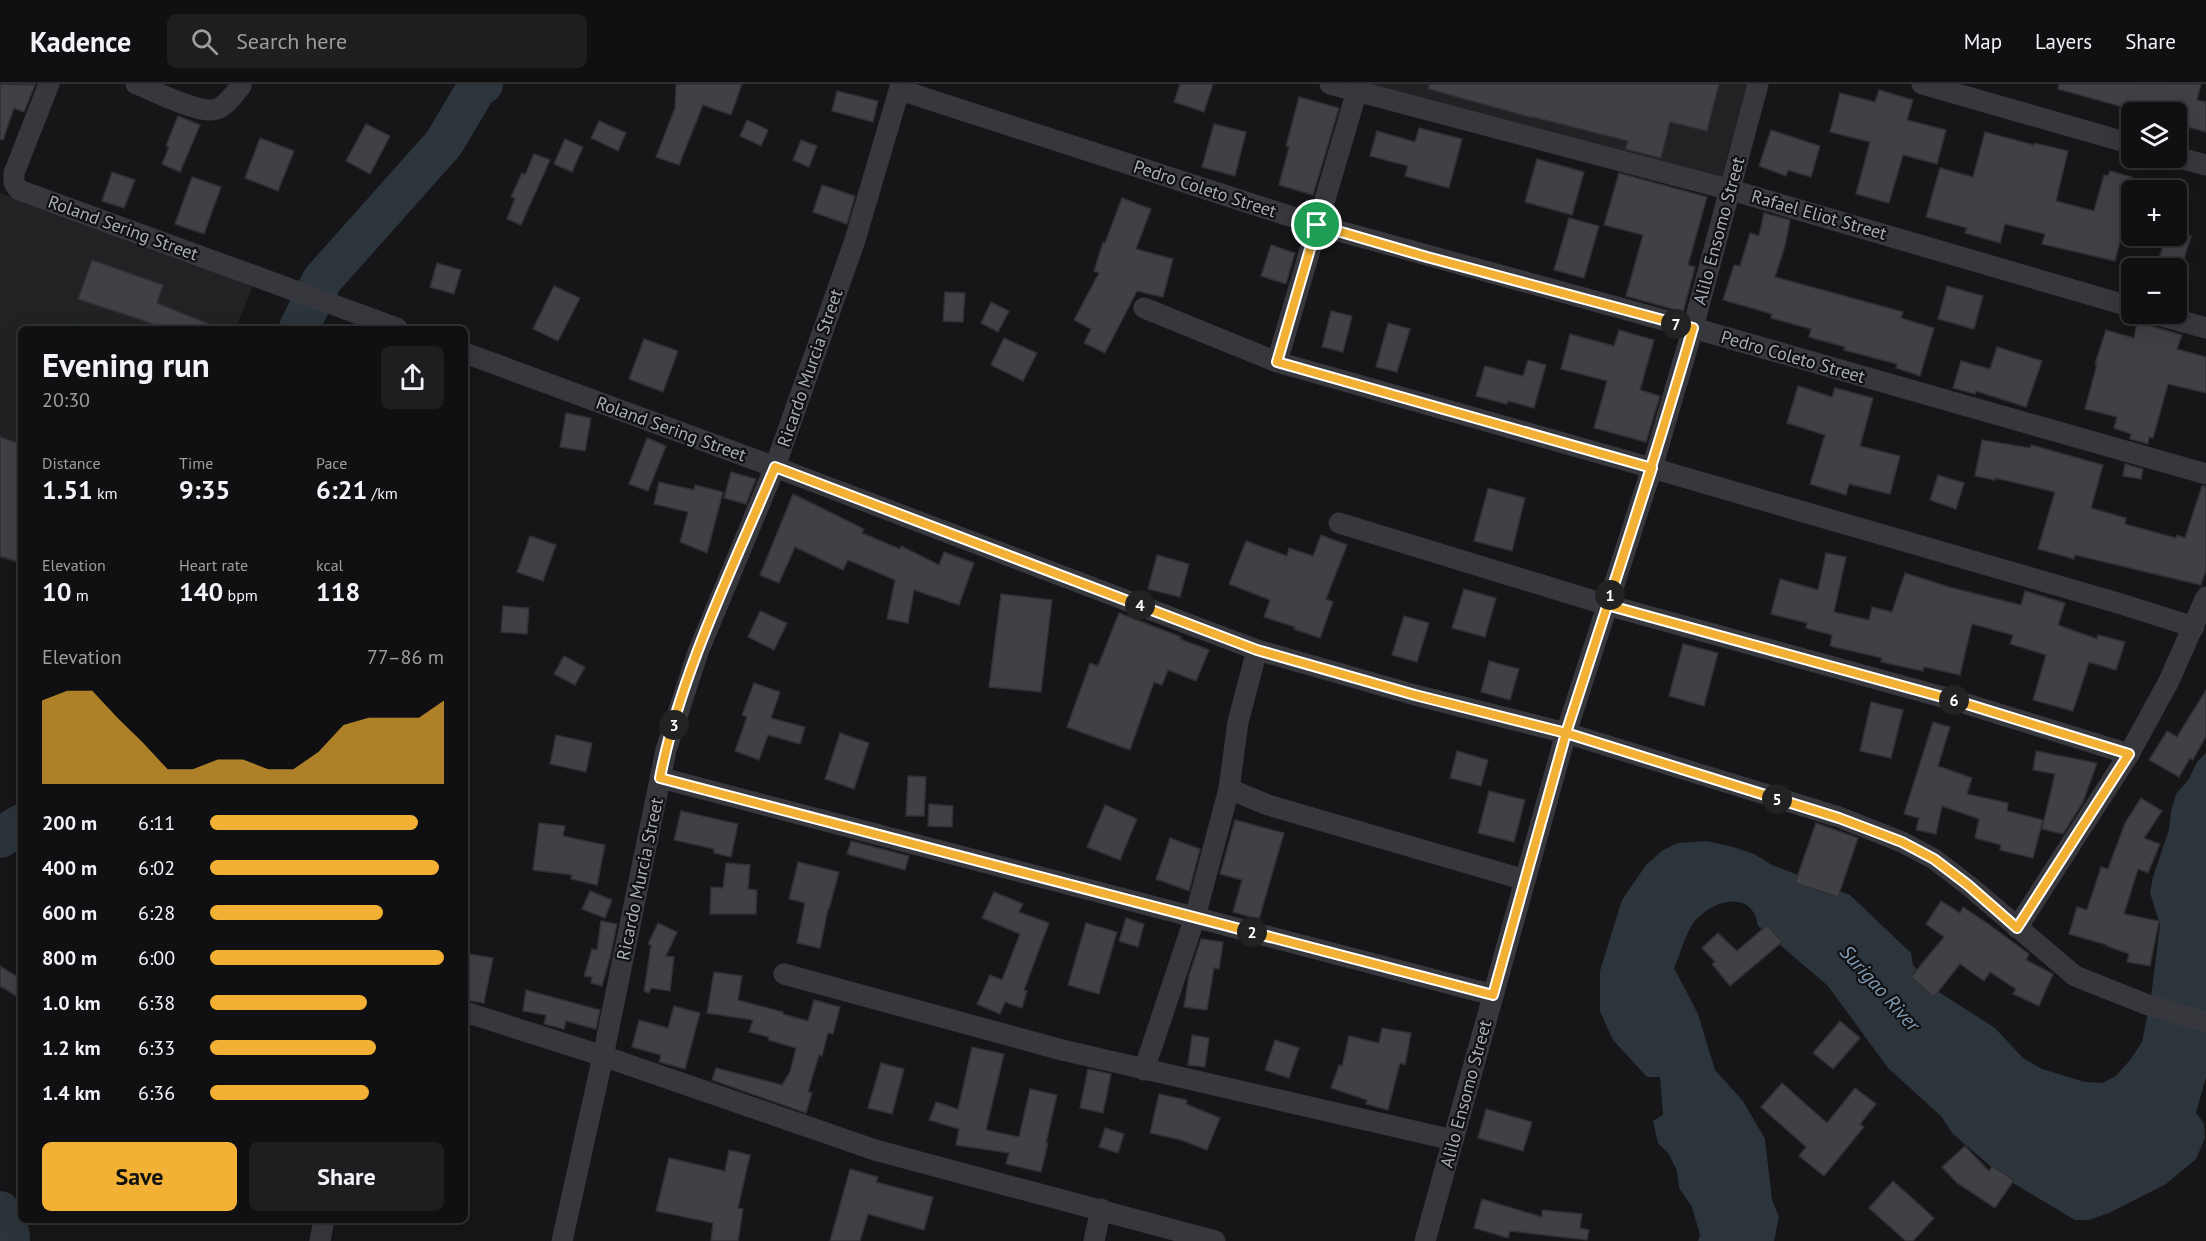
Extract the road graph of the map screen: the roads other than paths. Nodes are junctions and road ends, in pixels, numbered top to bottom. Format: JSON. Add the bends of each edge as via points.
{"nodes":[{"id":1,"x":49,"y":84,"type":"edge"},
{"id":2,"x":1330,"y":84,"type":"edge"},
{"id":3,"x":1758,"y":84,"type":"edge"},
{"id":4,"x":1922,"y":84,"type":"edge"},
{"id":5,"x":142,"y":85,"type":"edge"},
{"id":6,"x":241,"y":86,"type":"dead end"},
{"id":7,"x":901,"y":87,"type":"edge"},
{"id":8,"x":1358,"y":88,"type":"edge"},
{"id":9,"x":2121,"y":141,"type":"edge"},
{"id":10,"x":2187,"y":160,"type":"edge"},
{"id":11,"x":2206,"y":165,"type":"edge"},
{"id":12,"x":1731,"y":190,"type":"junction"},
{"id":13,"x":1317,"y":225,"type":"junction"},
{"id":14,"x":2121,"y":304,"type":"edge"},
{"id":15,"x":1144,"y":308,"type":"dead end"},
{"id":16,"x":2187,"y":323,"type":"edge"},
{"id":17,"x":391,"y":326,"type":"edge"},
{"id":18,"x":1693,"y":328,"type":"junction"},
{"id":19,"x":2206,"y":328,"type":"edge"},
{"id":20,"x":468,"y":354,"type":"edge"},
{"id":21,"x":1277,"y":362,"type":"junction"},
{"id":22,"x":775,"y":467,"type":"junction"},
{"id":23,"x":1652,"y":468,"type":"junction"},
{"id":24,"x":2206,"y":474,"type":"edge"},
{"id":25,"x":1339,"y":523,"type":"dead end"},
{"id":26,"x":2206,"y":597,"type":"edge"},
{"id":27,"x":1607,"y":605,"type":"junction"},
{"id":28,"x":2194,"y":627,"type":"junction"},
{"id":29,"x":1257,"y":650,"type":"junction"},
{"id":30,"x":1566,"y":733,"type":"junction"},
{"id":31,"x":2129,"y":754,"type":"junction"},
{"id":32,"x":660,"y":778,"type":"junction"},
{"id":33,"x":1229,"y":789,"type":"junction"},
{"id":34,"x":1526,"y":880,"type":"junction"},
{"id":35,"x":1195,"y":917,"type":"junction"},
{"id":36,"x":2017,"y":928,"type":"junction"},
{"id":37,"x":784,"y":974,"type":"dead end"},
{"id":38,"x":1493,"y":995,"type":"junction"},
{"id":39,"x":468,"y":1013,"type":"edge"},
{"id":40,"x":2206,"y":1022,"type":"edge"},
{"id":41,"x":603,"y":1056,"type":"junction"},
{"id":42,"x":1144,"y":1070,"type":"junction"},
{"id":43,"x":1454,"y":1140,"type":"junction"},
{"id":44,"x":1101,"y":1209,"type":"junction"},
{"id":45,"x":323,"y":1223,"type":"edge"},
{"id":46,"x":320,"y":1241,"type":"edge"},
{"id":47,"x":562,"y":1241,"type":"edge"},
{"id":48,"x":1094,"y":1241,"type":"edge"},
{"id":49,"x":1215,"y":1241,"type":"edge"},
{"id":50,"x":1425,"y":1241,"type":"edge"}],
"edges":[{"from":1,"to":17,"type":"street","name":"Roland Sering Street","via":[[14,172],[14,183],[19,189]]},
{"from":2,"to":8,"type":"street","name":"Rafael Eliot Street"},
{"from":3,"to":12,"type":"street","name":"Alilo Ensomo Street"},
{"from":4,"to":9,"type":"street"},
{"from":5,"to":6,"type":"street","via":[[202,110],[224,105]]},
{"from":7,"to":13,"type":"street","name":"Pedro Coleto Street"},
{"from":7,"to":22,"type":"street","name":"Ricardo Murcia Street","via":[[855,240]]},
{"from":8,"to":12,"type":"street","name":"Rafael Eliot Street"},
{"from":8,"to":13,"type":"street"},
{"from":10,"to":11,"type":"street"},
{"from":12,"to":14,"type":"street","name":"Rafael Eliot Street"},
{"from":12,"to":18,"type":"street","name":"Alilo Ensomo Street"},
{"from":13,"to":18,"type":"street","name":"Pedro Coleto Street"},
{"from":13,"to":21,"type":"street"},
{"from":15,"to":21,"type":"street"},
{"from":16,"to":19,"type":"street"},
{"from":18,"to":23,"type":"street","name":"Alilo Ensomo Street"},
{"from":18,"to":24,"type":"street","name":"Pedro Coleto Street"},
{"from":20,"to":22,"type":"street","name":"Roland Sering Street"},
{"from":21,"to":23,"type":"street"},
{"from":22,"to":29,"type":"street","name":"Roland Sering Street"},
{"from":22,"to":32,"type":"street","name":"Ricardo Murcia Street","via":[[698,652]]},
{"from":23,"to":27,"type":"street","name":"Alilo Ensomo Street"},
{"from":23,"to":28,"type":"street"},
{"from":25,"to":27,"type":"street"},
{"from":26,"to":28,"type":"street"},
{"from":27,"to":30,"type":"street","name":"Alilo Ensomo Street"},
{"from":27,"to":31,"type":"street","via":[[1957,701]]},
{"from":28,"to":31,"type":"street"},
{"from":29,"to":30,"type":"street","name":"Roland Sering Street"},
{"from":29,"to":33,"type":"street","via":[[1238,722]]},
{"from":30,"to":34,"type":"street","name":"Alilo Ensomo Street"},
{"from":30,"to":36,"type":"street","name":"Roland Sering Street","via":[[1839,818],[1902,842],[1934,859]]},
{"from":31,"to":36,"type":"street"},
{"from":32,"to":35,"type":"street"},
{"from":32,"to":41,"type":"street","name":"Ricardo Murcia Street"},
{"from":33,"to":34,"type":"street","via":[[1268,805]]},
{"from":33,"to":35,"type":"street"},
{"from":34,"to":38,"type":"street","name":"Alilo Ensomo Street"},
{"from":35,"to":38,"type":"street"},
{"from":35,"to":42,"type":"street"},
{"from":36,"to":40,"type":"street","name":"Roland Sering Street","via":[[2075,976],[2148,1005]]},
{"from":37,"to":42,"type":"street"},
{"from":38,"to":43,"type":"street","name":"Alilo Ensomo Street"},
{"from":39,"to":41,"type":"street"},
{"from":41,"to":44,"type":"street","via":[[875,1150]]},
{"from":41,"to":47,"type":"street","name":"Ricardo Murcia Street"},
{"from":42,"to":43,"type":"street"},
{"from":43,"to":50,"type":"street","name":"Alilo Ensomo Street"},
{"from":44,"to":48,"type":"street"},
{"from":44,"to":49,"type":"street"},
{"from":45,"to":46,"type":"street"}]}
